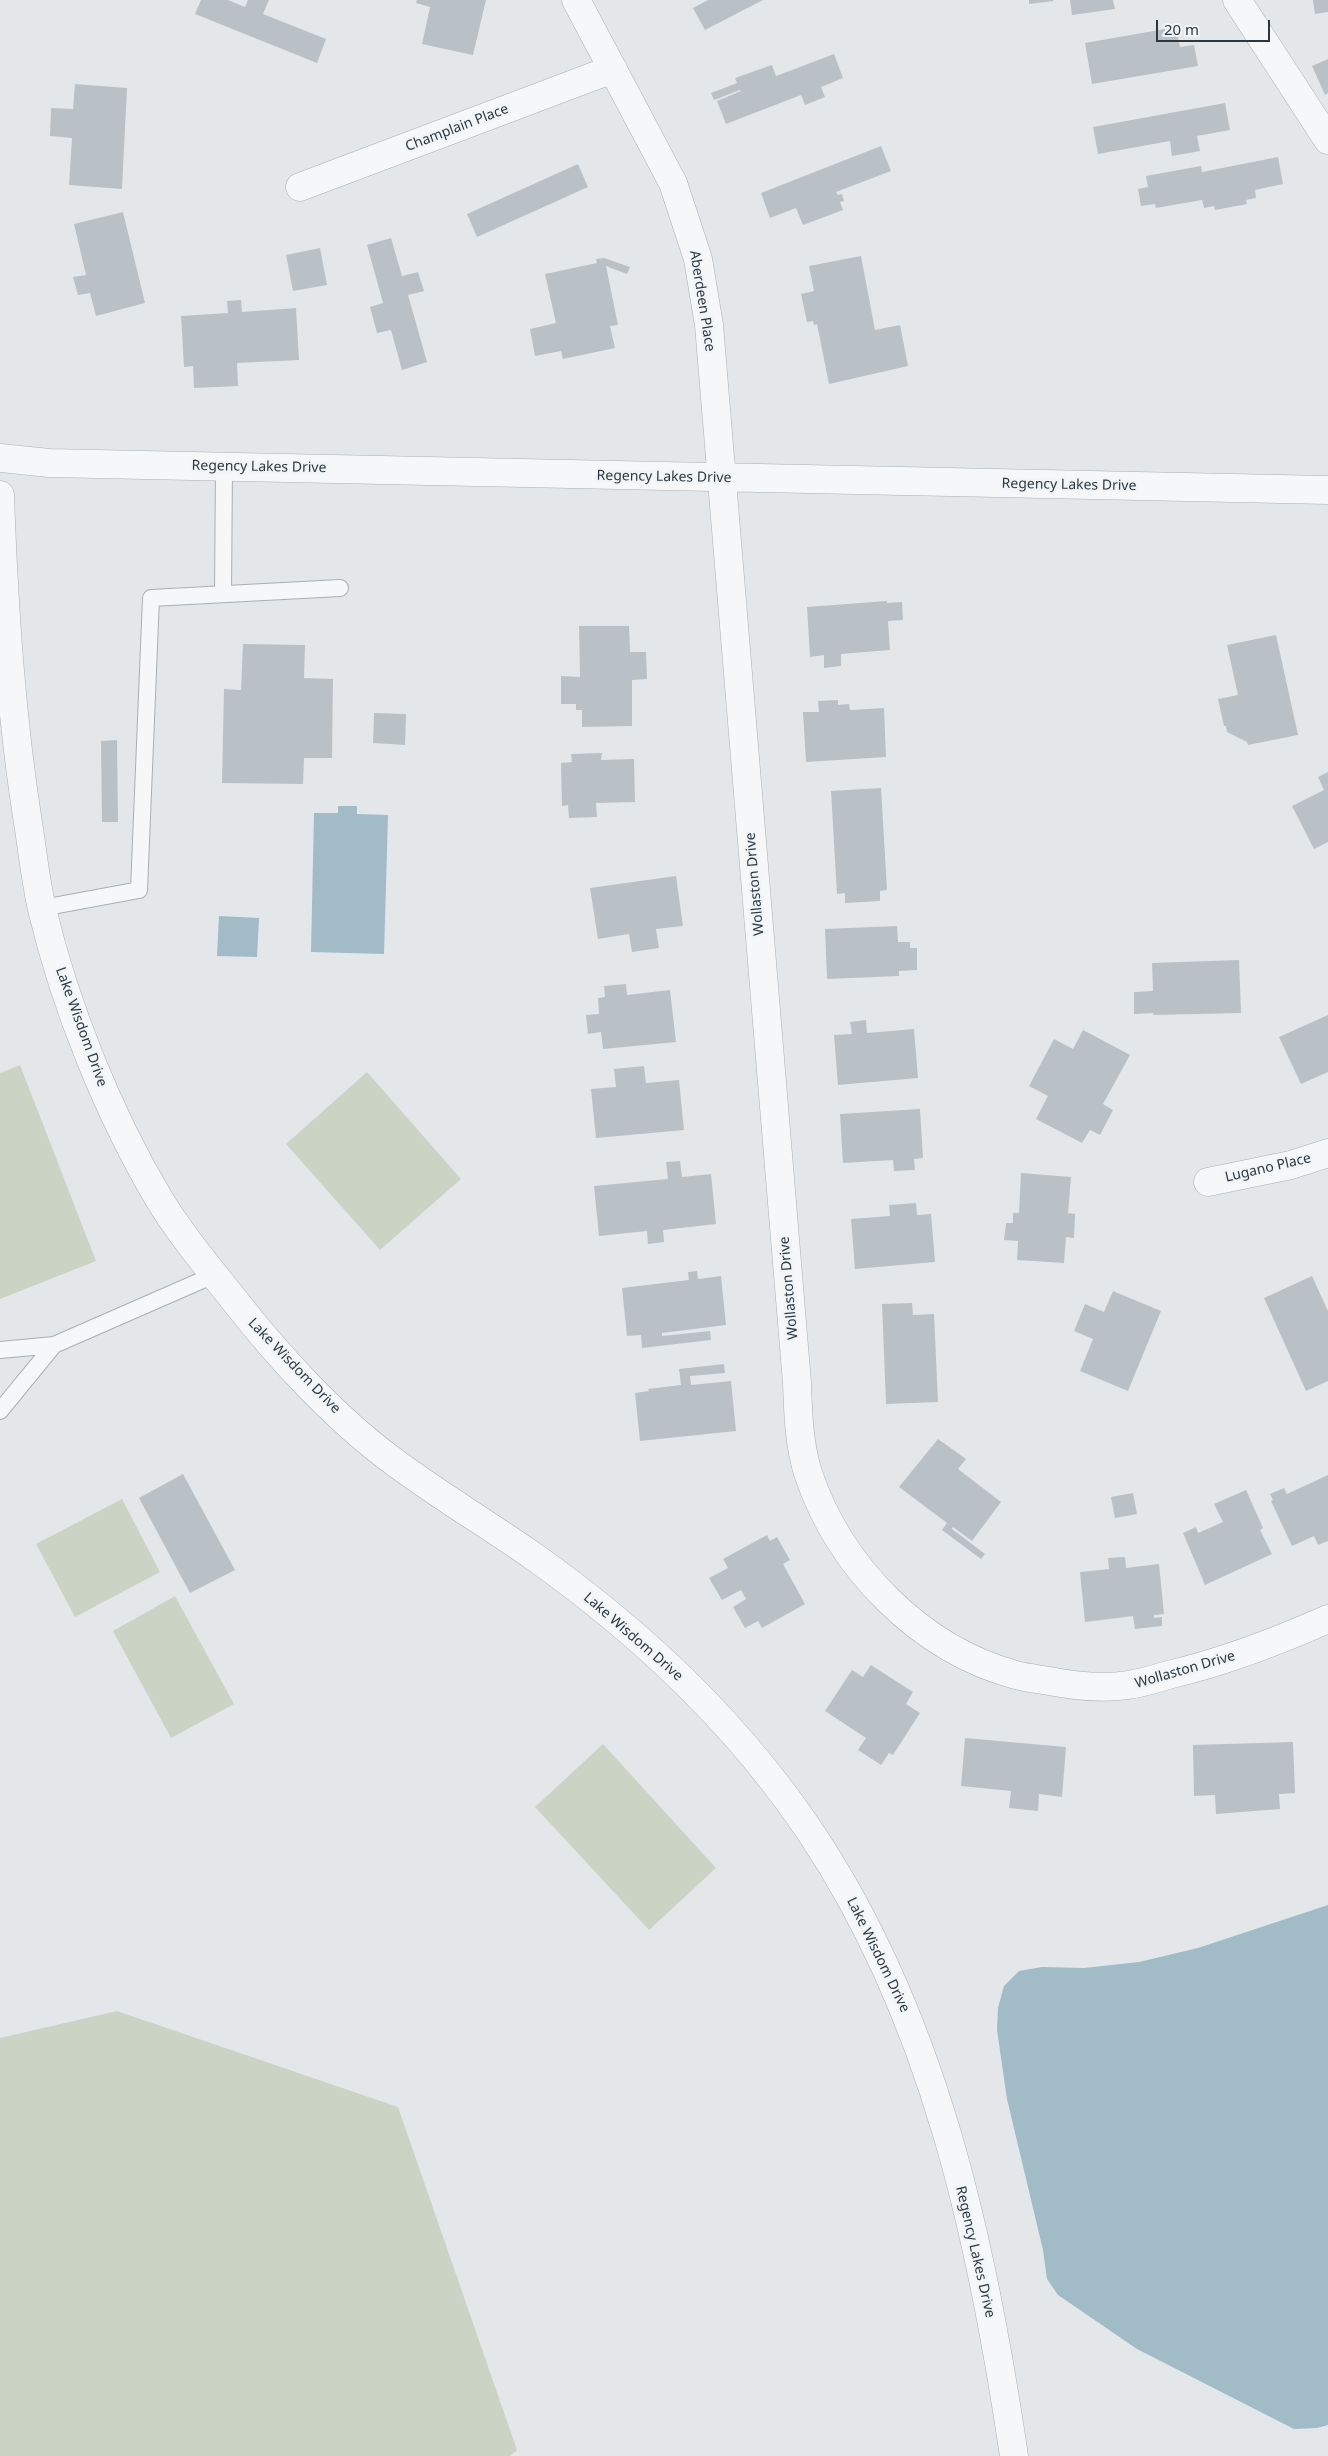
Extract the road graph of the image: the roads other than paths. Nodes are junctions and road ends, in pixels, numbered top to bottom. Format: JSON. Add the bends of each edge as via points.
{"nodes":[{"id":1,"x":576,"y":0,"type":"edge"},
{"id":2,"x":1236,"y":0,"type":"edge"},
{"id":3,"x":613,"y":69,"type":"junction"},
{"id":4,"x":1328,"y":140,"type":"edge"},
{"id":5,"x":300,"y":187,"type":"dead end"},
{"id":6,"x":0,"y":458,"type":"edge"},
{"id":7,"x":224,"y":466,"type":"junction"},
{"id":8,"x":721,"y":478,"type":"junction"},
{"id":9,"x":1328,"y":490,"type":"edge"},
{"id":10,"x":0,"y":494,"type":"edge"},
{"id":11,"x":340,"y":588,"type":"dead end"},
{"id":12,"x":223,"y":594,"type":"junction"},
{"id":13,"x":42,"y":908,"type":"junction"},
{"id":14,"x":1328,"y":1153,"type":"edge"},
{"id":15,"x":1208,"y":1182,"type":"dead end"},
{"id":16,"x":214,"y":1275,"type":"junction"},
{"id":17,"x":54,"y":1345,"type":"junction"},
{"id":18,"x":0,"y":1350,"type":"edge"},
{"id":19,"x":0,"y":1411,"type":"edge"},
{"id":20,"x":1328,"y":1619,"type":"edge"},
{"id":21,"x":920,"y":2052,"type":"joint"},
{"id":22,"x":1014,"y":2456,"type":"edge"}],
"edges":[{"from":1,"to":3,"type":"street","name":"Aberdeen Place"},
{"from":2,"to":4,"type":"street"},
{"from":3,"to":5,"type":"street","name":"Champlain Place"},
{"from":3,"to":8,"type":"street","name":"Aberdeen Place","via":[[673,183],[698,259],[709,324]]},
{"from":6,"to":7,"type":"street","name":"Regency Lakes Drive"},
{"from":7,"to":8,"type":"street","name":"Regency Lakes Drive"},
{"from":7,"to":12,"type":"lane"},
{"from":8,"to":9,"type":"street","name":"Regency Lakes Drive"},
{"from":8,"to":20,"type":"street","name":"Wollaston Drive","via":[[796,1363],[798,1423],[807,1472],[826,1518],[846,1552],[877,1590],[924,1630],[967,1656],[1016,1675],[1076,1686],[1128,1685],[1211,1665]]},
{"from":10,"to":13,"type":"street","name":"Lake Wisdom Drive","via":[[4,616],[18,762]]},
{"from":11,"to":12,"type":"lane"},
{"from":12,"to":13,"type":"lane","via":[[151,598],[139,890]]},
{"from":13,"to":16,"type":"street","name":"Lake Wisdom Drive","via":[[69,1002],[113,1111],[159,1198]]},
{"from":14,"to":15,"type":"street","name":"Lugano Place","via":[[1291,1165]]},
{"from":16,"to":17,"type":"lane"},
{"from":16,"to":21,"type":"street","name":"Lake Wisdom Drive","via":[[256,1328],[313,1388],[386,1456],[536,1558],[615,1618],[688,1685],[754,1757],[809,1830],[858,1908],[905,2008]]},
{"from":17,"to":18,"type":"lane"},
{"from":17,"to":19,"type":"lane"},
{"from":21,"to":22,"type":"street","name":"Regency Lakes Drive","via":[[941,2114],[970,2223],[1000,2361]]}]}
